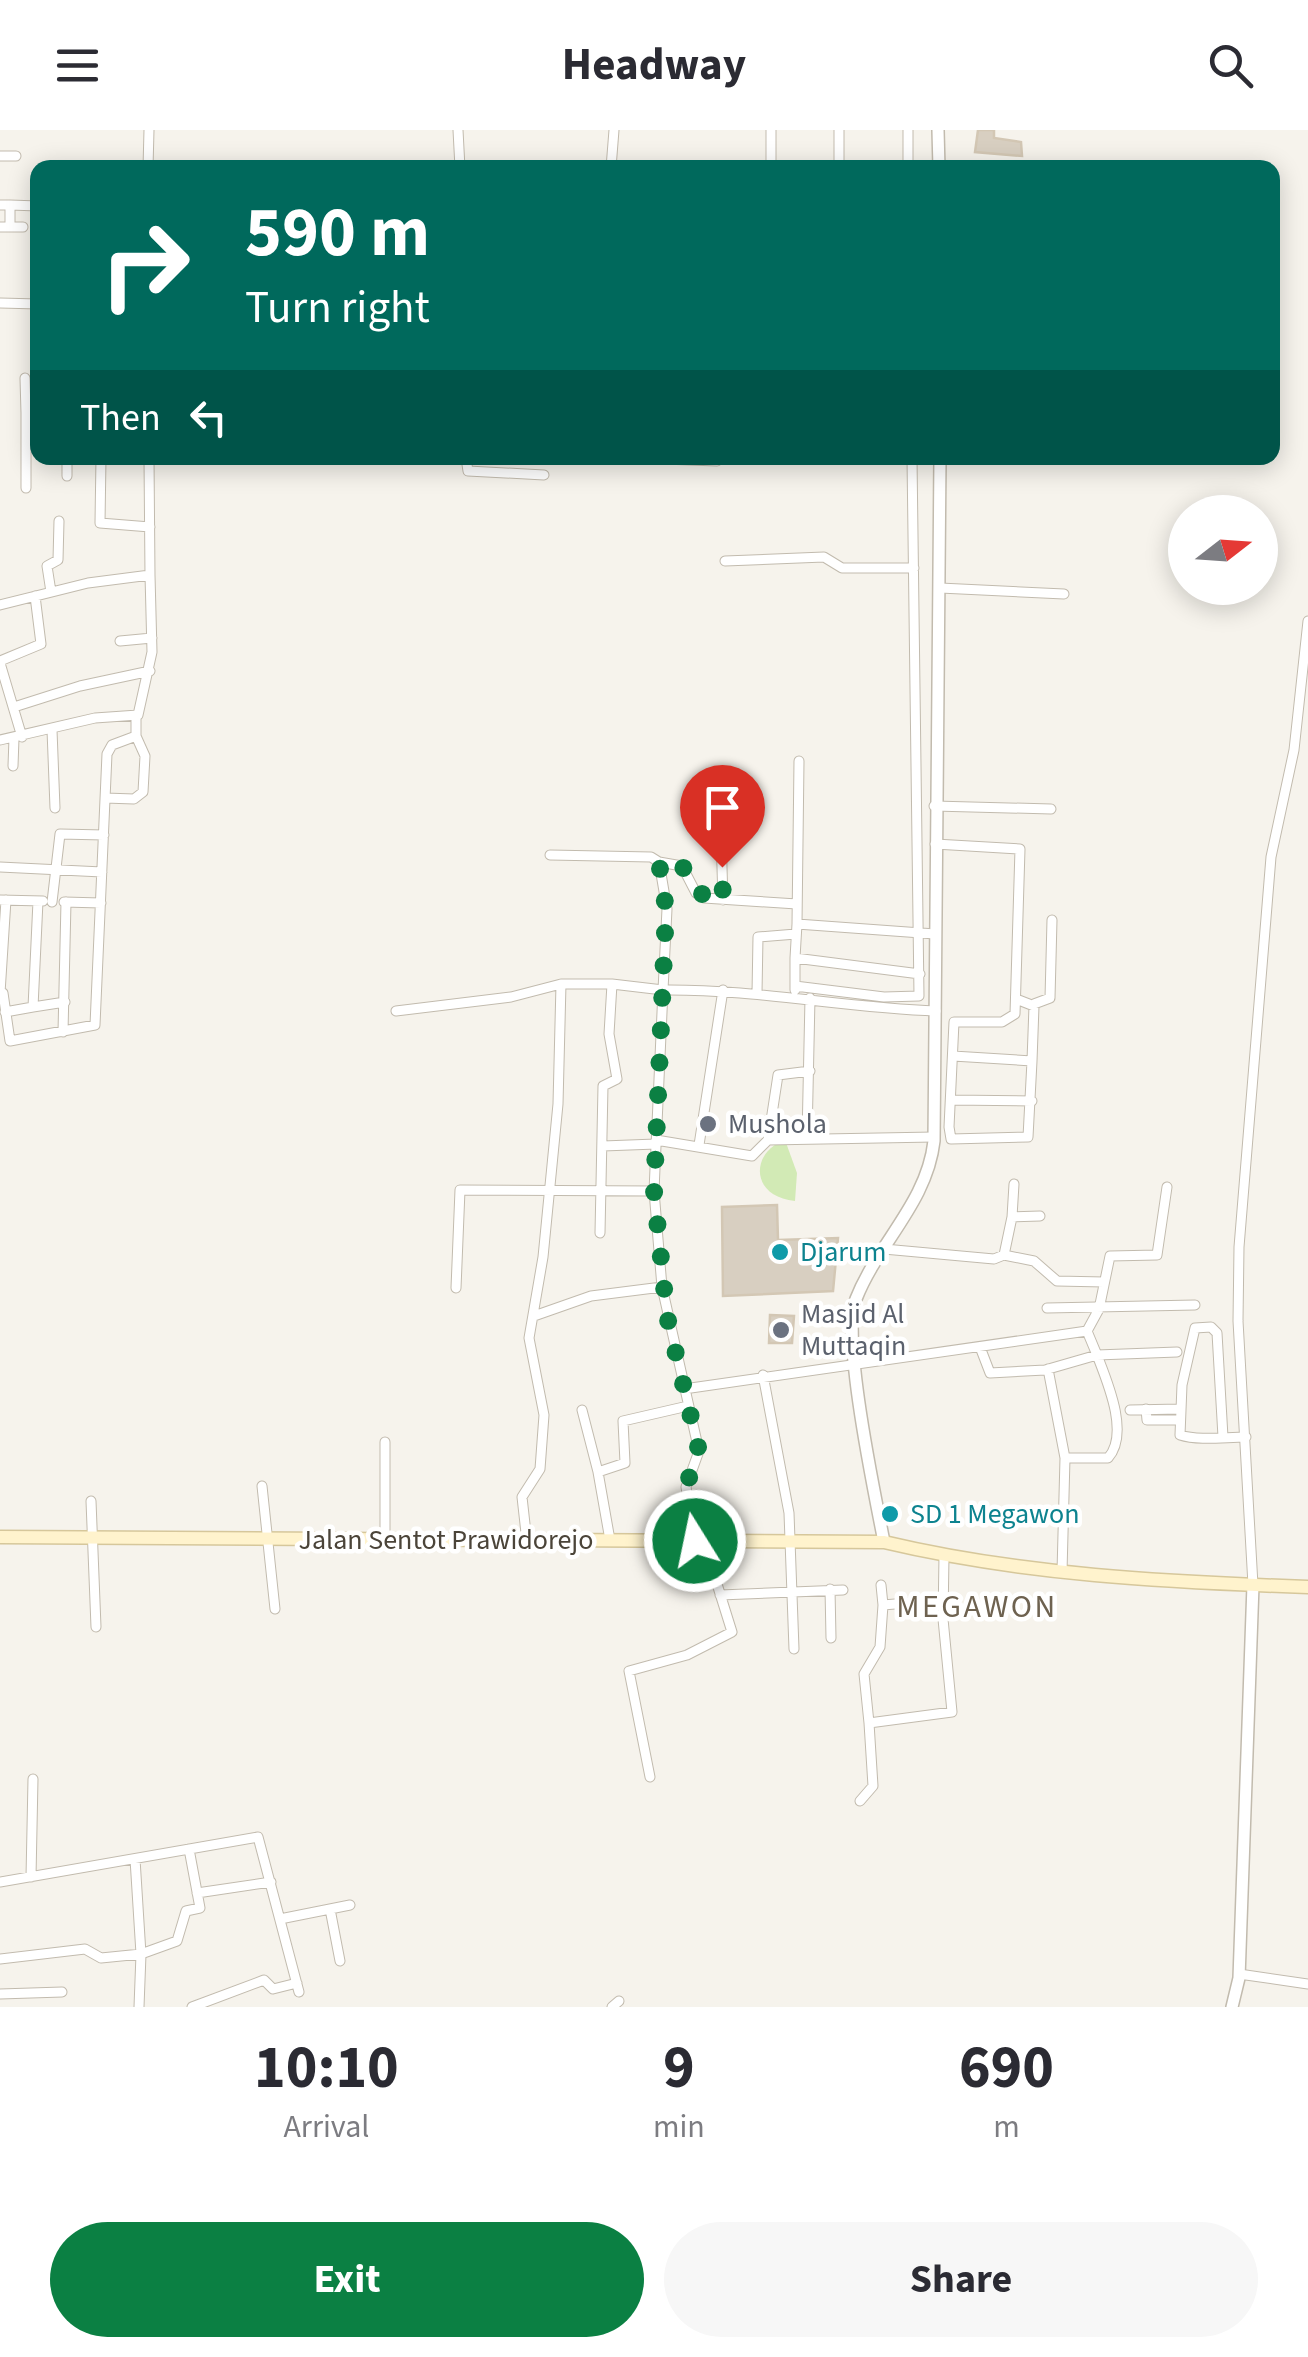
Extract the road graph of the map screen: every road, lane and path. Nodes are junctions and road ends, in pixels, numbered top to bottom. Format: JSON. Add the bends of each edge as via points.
{"nodes":[{"id":1,"x":149,"y":130,"type":"edge"},
{"id":2,"x":458,"y":130,"type":"edge"},
{"id":3,"x":614,"y":130,"type":"edge"},
{"id":4,"x":771,"y":130,"type":"edge"},
{"id":5,"x":839,"y":130,"type":"edge"},
{"id":6,"x":908,"y":130,"type":"edge"},
{"id":7,"x":938,"y":130,"type":"edge"},
{"id":8,"x":0,"y":156,"type":"edge"},
{"id":9,"x":16,"y":156,"type":"dead end"},
{"id":10,"x":148,"y":160,"type":"edge"},
{"id":11,"x":460,"y":160,"type":"edge"},
{"id":12,"x":612,"y":160,"type":"edge"},
{"id":13,"x":771,"y":160,"type":"edge"},
{"id":14,"x":839,"y":160,"type":"edge"},
{"id":15,"x":908,"y":160,"type":"edge"},
{"id":16,"x":938,"y":160,"type":"edge"},
{"id":17,"x":5,"y":205,"type":"edge"},
{"id":18,"x":30,"y":206,"type":"edge"},
{"id":19,"x":5,"y":227,"type":"edge"},
{"id":20,"x":23,"y":228,"type":"dead end"},
{"id":21,"x":0,"y":303,"type":"edge"},
{"id":22,"x":30,"y":304,"type":"edge"},
{"id":23,"x":26,"y":378,"type":"dead end"},
{"id":24,"x":26,"y":412,"type":"junction"},
{"id":25,"x":30,"y":412,"type":"edge"},
{"id":26,"x":67,"y":465,"type":"edge"},
{"id":27,"x":101,"y":465,"type":"edge"},
{"id":28,"x":149,"y":465,"type":"edge"},
{"id":29,"x":467,"y":465,"type":"edge"},
{"id":30,"x":912,"y":465,"type":"edge"},
{"id":31,"x":940,"y":465,"type":"edge"},
{"id":32,"x":544,"y":475,"type":"dead end"},
{"id":33,"x":67,"y":476,"type":"dead end"},
{"id":34,"x":26,"y":488,"type":"dead end"},
{"id":35,"x":59,"y":521,"type":"dead end"},
{"id":36,"x":150,"y":527,"type":"junction"},
{"id":37,"x":725,"y":561,"type":"dead end"},
{"id":38,"x":914,"y":568,"type":"junction"},
{"id":39,"x":150,"y":575,"type":"junction"},
{"id":40,"x":940,"y":588,"type":"junction"},
{"id":41,"x":51,"y":592,"type":"junction"},
{"id":42,"x":1064,"y":594,"type":"dead end"},
{"id":43,"x":35,"y":596,"type":"junction"},
{"id":44,"x":0,"y":605,"type":"edge"},
{"id":45,"x":1308,"y":621,"type":"edge"},
{"id":46,"x":152,"y":638,"type":"junction"},
{"id":47,"x":120,"y":641,"type":"dead end"},
{"id":48,"x":0,"y":662,"type":"edge"},
{"id":49,"x":150,"y":671,"type":"junction"},
{"id":50,"x":14,"y":707,"type":"junction"},
{"id":51,"x":136,"y":717,"type":"junction"},
{"id":52,"x":52,"y":730,"type":"junction"},
{"id":53,"x":136,"y":736,"type":"junction"},
{"id":54,"x":18,"y":737,"type":"junction"},
{"id":55,"x":0,"y":740,"type":"edge"},
{"id":56,"x":799,"y":761,"type":"dead end"},
{"id":57,"x":918,"y":762,"type":"junction"},
{"id":58,"x":936,"y":762,"type":"junction"},
{"id":59,"x":13,"y":766,"type":"dead end"},
{"id":60,"x":105,"y":798,"type":"junction"},
{"id":61,"x":936,"y":806,"type":"junction"},
{"id":62,"x":55,"y":808,"type":"dead end"},
{"id":63,"x":1051,"y":810,"type":"dead end"},
{"id":64,"x":104,"y":835,"type":"junction"},
{"id":65,"x":721,"y":835,"type":"dead end"},
{"id":66,"x":938,"y":844,"type":"junction"},
{"id":67,"x":550,"y":854,"type":"dead end"},
{"id":68,"x":919,"y":861,"type":"junction"},
{"id":69,"x":936,"y":861,"type":"junction"},
{"id":70,"x":659,"y":862,"type":"junction"},
{"id":71,"x":0,"y":867,"type":"edge"},
{"id":72,"x":55,"y":870,"type":"junction"},
{"id":73,"x":102,"y":872,"type":"junction"},
{"id":74,"x":3,"y":900,"type":"edge"},
{"id":75,"x":723,"y":900,"type":"junction"},
{"id":76,"x":38,"y":901,"type":"junction"},
{"id":77,"x":52,"y":902,"type":"junction"},
{"id":78,"x":66,"y":902,"type":"junction"},
{"id":79,"x":101,"y":903,"type":"junction"},
{"id":80,"x":797,"y":904,"type":"junction"},
{"id":81,"x":1052,"y":920,"type":"dead end"},
{"id":82,"x":797,"y":929,"type":"junction"},
{"id":83,"x":921,"y":933,"type":"junction"},
{"id":84,"x":935,"y":934,"type":"junction"},
{"id":85,"x":795,"y":958,"type":"junction"},
{"id":86,"x":920,"y":974,"type":"junction"},
{"id":87,"x":561,"y":984,"type":"junction"},
{"id":88,"x":612,"y":984,"type":"junction"},
{"id":89,"x":664,"y":990,"type":"junction"},
{"id":90,"x":722,"y":990,"type":"junction"},
{"id":91,"x":795,"y":991,"type":"junction"},
{"id":92,"x":757,"y":992,"type":"junction"},
{"id":93,"x":2,"y":993,"type":"edge"},
{"id":94,"x":810,"y":998,"type":"junction"},
{"id":95,"x":1016,"y":999,"type":"junction"},
{"id":96,"x":65,"y":1002,"type":"junction"},
{"id":97,"x":1034,"y":1004,"type":"junction"},
{"id":98,"x":33,"y":1007,"type":"junction"},
{"id":99,"x":396,"y":1011,"type":"dead end"},
{"id":100,"x":936,"y":1011,"type":"junction"},
{"id":101,"x":4,"y":1012,"type":"junction"},
{"id":102,"x":63,"y":1032,"type":"junction"},
{"id":103,"x":944,"y":1039,"type":"junction"},
{"id":104,"x":953,"y":1056,"type":"junction"},
{"id":105,"x":1032,"y":1061,"type":"junction"},
{"id":106,"x":810,"y":1071,"type":"junction"},
{"id":107,"x":943,"y":1077,"type":"junction"},
{"id":108,"x":951,"y":1100,"type":"junction"},
{"id":109,"x":1032,"y":1101,"type":"junction"},
{"id":110,"x":934,"y":1137,"type":"junction"},
{"id":111,"x":807,"y":1138,"type":"junction"},
{"id":112,"x":951,"y":1139,"type":"junction"},
{"id":113,"x":768,"y":1140,"type":"junction"},
{"id":114,"x":656,"y":1142,"type":"junction"},
{"id":115,"x":699,"y":1145,"type":"junction"},
{"id":116,"x":603,"y":1146,"type":"junction"},
{"id":117,"x":950,"y":1152,"type":"dead end"},
{"id":118,"x":1014,"y":1184,"type":"dead end"},
{"id":119,"x":1168,"y":1187,"type":"dead end"},
{"id":120,"x":603,"y":1191,"type":"junction"},
{"id":121,"x":654,"y":1191,"type":"junction"},
{"id":122,"x":550,"y":1193,"type":"junction"},
{"id":123,"x":1040,"y":1216,"type":"dead end"},
{"id":124,"x":1012,"y":1217,"type":"junction"},
{"id":125,"x":600,"y":1233,"type":"dead end"},
{"id":126,"x":884,"y":1249,"type":"junction"},
{"id":127,"x":1004,"y":1255,"type":"junction"},
{"id":128,"x":1104,"y":1282,"type":"junction"},
{"id":129,"x":662,"y":1287,"type":"junction"},
{"id":130,"x":456,"y":1288,"type":"dead end"},
{"id":131,"x":1195,"y":1304,"type":"dead end"},
{"id":132,"x":1046,"y":1308,"type":"dead end"},
{"id":133,"x":1099,"y":1309,"type":"junction"},
{"id":134,"x":534,"y":1316,"type":"junction"},
{"id":135,"x":1087,"y":1331,"type":"junction"},
{"id":136,"x":980,"y":1347,"type":"junction"},
{"id":137,"x":1178,"y":1352,"type":"dead end"},
{"id":138,"x":1097,"y":1355,"type":"junction"},
{"id":139,"x":856,"y":1362,"type":"junction"},
{"id":140,"x":1048,"y":1369,"type":"junction"},
{"id":141,"x":762,"y":1375,"type":"junction"},
{"id":142,"x":684,"y":1389,"type":"junction"},
{"id":143,"x":688,"y":1406,"type":"junction"},
{"id":144,"x":582,"y":1410,"type":"dead end"},
{"id":145,"x":1130,"y":1410,"type":"dead end"},
{"id":146,"x":1179,"y":1415,"type":"junction"},
{"id":147,"x":1223,"y":1437,"type":"junction"},
{"id":148,"x":1246,"y":1437,"type":"junction"},
{"id":149,"x":385,"y":1442,"type":"dead end"},
{"id":150,"x":1065,"y":1458,"type":"junction"},
{"id":151,"x":598,"y":1472,"type":"junction"},
{"id":152,"x":262,"y":1486,"type":"dead end"},
{"id":153,"x":91,"y":1501,"type":"dead end"},
{"id":154,"x":0,"y":1537,"type":"edge"},
{"id":155,"x":89,"y":1538,"type":"junction"},
{"id":156,"x":268,"y":1540,"type":"junction"},
{"id":157,"x":386,"y":1540,"type":"junction"},
{"id":158,"x":610,"y":1540,"type":"junction"},
{"id":159,"x":792,"y":1540,"type":"junction"},
{"id":160,"x":695,"y":1541,"type":"junction"},
{"id":161,"x":716,"y":1541,"type":"junction"},
{"id":162,"x":527,"y":1542,"type":"junction"},
{"id":163,"x":884,"y":1542,"type":"junction"},
{"id":164,"x":944,"y":1556,"type":"junction"},
{"id":165,"x":1062,"y":1572,"type":"junction"},
{"id":166,"x":881,"y":1585,"type":"dead end"},
{"id":167,"x":1253,"y":1585,"type":"junction"},
{"id":168,"x":1308,"y":1587,"type":"edge"},
{"id":169,"x":790,"y":1589,"type":"junction"},
{"id":170,"x":830,"y":1589,"type":"junction"},
{"id":171,"x":842,"y":1590,"type":"dead end"},
{"id":172,"x":720,"y":1595,"type":"junction"},
{"id":173,"x":942,"y":1600,"type":"junction"},
{"id":174,"x":884,"y":1605,"type":"junction"},
{"id":175,"x":275,"y":1608,"type":"dead end"},
{"id":176,"x":96,"y":1627,"type":"dead end"},
{"id":177,"x":832,"y":1638,"type":"dead end"},
{"id":178,"x":794,"y":1649,"type":"dead end"},
{"id":179,"x":870,"y":1723,"type":"junction"},
{"id":180,"x":650,"y":1777,"type":"dead end"},
{"id":181,"x":33,"y":1778,"type":"dead end"},
{"id":182,"x":860,"y":1801,"type":"dead end"},
{"id":183,"x":188,"y":1848,"type":"junction"},
{"id":184,"x":135,"y":1859,"type":"junction"},
{"id":185,"x":31,"y":1877,"type":"junction"},
{"id":186,"x":0,"y":1882,"type":"edge"},
{"id":187,"x":271,"y":1882,"type":"junction"},
{"id":188,"x":198,"y":1893,"type":"junction"},
{"id":189,"x":350,"y":1904,"type":"dead end"},
{"id":190,"x":330,"y":1909,"type":"junction"},
{"id":191,"x":280,"y":1919,"type":"junction"},
{"id":192,"x":142,"y":1954,"type":"junction"},
{"id":193,"x":0,"y":1959,"type":"edge"},
{"id":194,"x":340,"y":1961,"type":"dead end"},
{"id":195,"x":1239,"y":1974,"type":"junction"},
{"id":196,"x":1308,"y":1984,"type":"edge"},
{"id":197,"x":62,"y":1992,"type":"dead end"},
{"id":198,"x":0,"y":1994,"type":"edge"},
{"id":199,"x":138,"y":2007,"type":"edge"},
{"id":200,"x":192,"y":2007,"type":"edge"},
{"id":201,"x":1232,"y":2007,"type":"edge"}],
"edges":[{"from":1,"to":10,"type":"street"},
{"from":2,"to":11,"type":"street"},
{"from":3,"to":12,"type":"street"},
{"from":4,"to":13,"type":"street"},
{"from":5,"to":14,"type":"street"},
{"from":6,"to":15,"type":"street"},
{"from":7,"to":16,"type":"street"},
{"from":8,"to":9,"type":"street"},
{"from":17,"to":18,"type":"street"},
{"from":17,"to":19,"type":"street"},
{"from":19,"to":20,"type":"street"},
{"from":21,"to":22,"type":"street"},
{"from":23,"to":24,"type":"street"},
{"from":24,"to":25,"type":"street"},
{"from":24,"to":34,"type":"street"},
{"from":26,"to":33,"type":"street"},
{"from":27,"to":36,"type":"street","via":[[100,522]]},
{"from":28,"to":36,"type":"street"},
{"from":29,"to":32,"type":"street","via":[[468,471]]},
{"from":30,"to":38,"type":"street"},
{"from":31,"to":40,"type":"street"},
{"from":35,"to":41,"type":"street","via":[[58,560],[47,566]]},
{"from":36,"to":39,"type":"street"},
{"from":37,"to":38,"type":"street","via":[[824,557],[842,568]]},
{"from":38,"to":57,"type":"street"},
{"from":39,"to":41,"type":"street"},
{"from":39,"to":46,"type":"street"},
{"from":40,"to":42,"type":"street"},
{"from":40,"to":58,"type":"street"},
{"from":41,"to":43,"type":"street"},
{"from":43,"to":44,"type":"street"},
{"from":43,"to":48,"type":"street","via":[[41,644]]},
{"from":45,"to":148,"type":"street","via":[[1294,750],[1270,856],[1242,1211],[1238,1321]]},
{"from":46,"to":47,"type":"street"},
{"from":46,"to":49,"type":"street"},
{"from":48,"to":50,"type":"street"},
{"from":49,"to":50,"type":"street"},
{"from":49,"to":51,"type":"street"},
{"from":50,"to":54,"type":"street"},
{"from":51,"to":52,"type":"street","via":[[95,718]]},
{"from":51,"to":53,"type":"street"},
{"from":52,"to":54,"type":"street"},
{"from":52,"to":62,"type":"street"},
{"from":53,"to":60,"type":"street","via":[[108,749]]},
{"from":53,"to":60,"type":"street","via":[[144,746],[143,792],[134,800]]},
{"from":54,"to":55,"type":"street"},
{"from":54,"to":59,"type":"street"},
{"from":56,"to":80,"type":"street"},
{"from":57,"to":58,"type":"street"},
{"from":57,"to":68,"type":"street"},
{"from":58,"to":61,"type":"street"},
{"from":60,"to":64,"type":"street"},
{"from":61,"to":63,"type":"street"},
{"from":61,"to":66,"type":"street"},
{"from":64,"to":72,"type":"street","via":[[60,834]]},
{"from":64,"to":73,"type":"street"},
{"from":65,"to":75,"type":"street"},
{"from":66,"to":69,"type":"street"},
{"from":66,"to":95,"type":"street","via":[[1020,849]]},
{"from":67,"to":70,"type":"street"},
{"from":68,"to":69,"type":"street"},
{"from":68,"to":83,"type":"street"},
{"from":69,"to":84,"type":"street"},
{"from":70,"to":75,"type":"street","via":[[682,866],[696,892]]},
{"from":70,"to":89,"type":"street","via":[[666,909]]},
{"from":71,"to":72,"type":"street"},
{"from":72,"to":73,"type":"street"},
{"from":72,"to":77,"type":"street"},
{"from":73,"to":79,"type":"street"},
{"from":74,"to":76,"type":"street"},
{"from":74,"to":93,"type":"street"},
{"from":75,"to":80,"type":"street"},
{"from":76,"to":77,"type":"street"},
{"from":76,"to":98,"type":"street"},
{"from":77,"to":78,"type":"street"},
{"from":78,"to":79,"type":"street"},
{"from":78,"to":96,"type":"street"},
{"from":79,"to":102,"type":"street","via":[[98,1021]]},
{"from":80,"to":82,"type":"street"},
{"from":81,"to":97,"type":"street","via":[[1050,998]]},
{"from":82,"to":83,"type":"street"},
{"from":82,"to":85,"type":"street"},
{"from":82,"to":92,"type":"street","via":[[758,937]]},
{"from":83,"to":84,"type":"street"},
{"from":83,"to":86,"type":"street"},
{"from":84,"to":100,"type":"street"},
{"from":85,"to":86,"type":"street"},
{"from":85,"to":91,"type":"street"},
{"from":86,"to":91,"type":"street","via":[[915,998]]},
{"from":87,"to":88,"type":"street"},
{"from":87,"to":99,"type":"street"},
{"from":87,"to":122,"type":"street"},
{"from":88,"to":89,"type":"street"},
{"from":88,"to":116,"type":"street","via":[[609,1034],[617,1079],[603,1086]]},
{"from":89,"to":90,"type":"street"},
{"from":89,"to":114,"type":"street"},
{"from":90,"to":92,"type":"street"},
{"from":90,"to":115,"type":"street"},
{"from":91,"to":92,"type":"street"},
{"from":91,"to":94,"type":"street"},
{"from":93,"to":101,"type":"street"},
{"from":94,"to":100,"type":"street"},
{"from":94,"to":106,"type":"street"},
{"from":95,"to":97,"type":"street"},
{"from":95,"to":103,"type":"street","via":[[1013,1019],[959,1019]]},
{"from":96,"to":98,"type":"street"},
{"from":96,"to":102,"type":"street"},
{"from":97,"to":105,"type":"street"},
{"from":98,"to":101,"type":"street"},
{"from":100,"to":103,"type":"street"},
{"from":101,"to":102,"type":"street","via":[[10,1041]]},
{"from":103,"to":104,"type":"street"},
{"from":103,"to":107,"type":"street"},
{"from":104,"to":105,"type":"street"},
{"from":104,"to":107,"type":"street"},
{"from":105,"to":109,"type":"street"},
{"from":106,"to":111,"type":"street"},
{"from":106,"to":113,"type":"street","via":[[778,1075]]},
{"from":107,"to":108,"type":"street"},
{"from":107,"to":110,"type":"street"},
{"from":108,"to":109,"type":"street"},
{"from":108,"to":112,"type":"street"},
{"from":109,"to":112,"type":"street","via":[[1027,1138]]},
{"from":110,"to":111,"type":"street"},
{"from":110,"to":126,"type":"street","via":[[924,1183]]},
{"from":111,"to":113,"type":"street"},
{"from":112,"to":117,"type":"street"},
{"from":113,"to":115,"type":"street","via":[[752,1156]]},
{"from":114,"to":115,"type":"street"},
{"from":114,"to":116,"type":"street"},
{"from":114,"to":121,"type":"street"},
{"from":116,"to":120,"type":"street"},
{"from":118,"to":124,"type":"street"},
{"from":119,"to":128,"type":"street","via":[[1157,1255],[1112,1254]]},
{"from":120,"to":121,"type":"street"},
{"from":120,"to":122,"type":"street"},
{"from":120,"to":125,"type":"street"},
{"from":121,"to":129,"type":"street"},
{"from":122,"to":130,"type":"street","via":[[460,1190]]},
{"from":122,"to":134,"type":"street"},
{"from":123,"to":124,"type":"street"},
{"from":124,"to":127,"type":"street"},
{"from":126,"to":127,"type":"street"},
{"from":126,"to":139,"type":"street","via":[[854,1306]]},
{"from":127,"to":128,"type":"street","via":[[1034,1261],[1052,1279]]},
{"from":128,"to":133,"type":"street"},
{"from":129,"to":134,"type":"street","via":[[591,1296]]},
{"from":129,"to":142,"type":"street"},
{"from":131,"to":133,"type":"street"},
{"from":132,"to":133,"type":"street"},
{"from":133,"to":135,"type":"street"},
{"from":134,"to":162,"type":"street","via":[[528,1338],[544,1415],[540,1468],[522,1497]]},
{"from":135,"to":136,"type":"street"},
{"from":135,"to":138,"type":"street"},
{"from":136,"to":139,"type":"street"},
{"from":136,"to":140,"type":"street","via":[[990,1373]]},
{"from":137,"to":138,"type":"street"},
{"from":138,"to":140,"type":"street"},
{"from":138,"to":150,"type":"street","via":[[1116,1444],[1108,1458]]},
{"from":139,"to":141,"type":"street"},
{"from":139,"to":163,"type":"street"},
{"from":140,"to":150,"type":"street"},
{"from":141,"to":142,"type":"street"},
{"from":141,"to":159,"type":"street"},
{"from":142,"to":143,"type":"street"},
{"from":143,"to":151,"type":"street","via":[[623,1421],[625,1463]]},
{"from":143,"to":160,"type":"street","via":[[699,1451],[686,1486]]},
{"from":144,"to":151,"type":"street"},
{"from":145,"to":146,"type":"street"},
{"from":146,"to":147,"type":"street","via":[[1182,1437]]},
{"from":146,"to":147,"type":"street","via":[[1191,1331],[1214,1328]]},
{"from":147,"to":148,"type":"street"},
{"from":148,"to":167,"type":"street"},
{"from":149,"to":157,"type":"street"},
{"from":150,"to":165,"type":"street"},
{"from":151,"to":158,"type":"street"},
{"from":152,"to":156,"type":"street"},
{"from":153,"to":155,"type":"street"},
{"from":154,"to":155,"type":"main road","name":"Jalan Sentot Prawidorejo"},
{"from":155,"to":156,"type":"main road","name":"Jalan Sentot Prawidorejo"},
{"from":155,"to":176,"type":"street"},
{"from":156,"to":157,"type":"main road","name":"Jalan Sentot Prawidorejo"},
{"from":156,"to":175,"type":"street"},
{"from":157,"to":162,"type":"main road","name":"Jalan Sentot Prawidorejo"},
{"from":158,"to":160,"type":"main road","name":"Jalan Sentot Prawidorejo"},
{"from":158,"to":162,"type":"main road","name":"Jalan Sentot Prawidorejo"},
{"from":159,"to":161,"type":"main road","name":"Jalan Sentot Prawidorejo"},
{"from":159,"to":163,"type":"main road","name":"Jalan Sentot Prawidorejo"},
{"from":159,"to":169,"type":"street"},
{"from":160,"to":161,"type":"main road","name":"Jalan Sentot Prawidorejo"},
{"from":161,"to":172,"type":"street"},
{"from":163,"to":164,"type":"main road","name":"Jalan Sentot Prawidorejo"},
{"from":164,"to":165,"type":"main road","name":"Jalan Sentot Prawidorejo"},
{"from":164,"to":173,"type":"street"},
{"from":165,"to":167,"type":"main road","name":"Jalan Sentot Prawidorejo"},
{"from":166,"to":174,"type":"street"},
{"from":167,"to":168,"type":"main road","name":"Jalan Sentot Prawidorejo"},
{"from":167,"to":195,"type":"street"},
{"from":169,"to":170,"type":"street"},
{"from":169,"to":172,"type":"street"},
{"from":169,"to":178,"type":"street"},
{"from":170,"to":171,"type":"street"},
{"from":170,"to":177,"type":"street"},
{"from":172,"to":180,"type":"street","via":[[732,1632],[687,1655],[628,1672]]},
{"from":173,"to":174,"type":"street"},
{"from":173,"to":179,"type":"street","via":[[952,1714]]},
{"from":174,"to":179,"type":"street","via":[[880,1647],[864,1674]]},
{"from":179,"to":182,"type":"street","via":[[874,1786]]},
{"from":181,"to":185,"type":"street"},
{"from":183,"to":184,"type":"street"},
{"from":183,"to":187,"type":"street","via":[[258,1836]]},
{"from":183,"to":188,"type":"street"},
{"from":184,"to":185,"type":"street"},
{"from":184,"to":192,"type":"street"},
{"from":185,"to":186,"type":"street"},
{"from":187,"to":188,"type":"street"},
{"from":187,"to":191,"type":"street"},
{"from":188,"to":192,"type":"street","via":[[200,1908],[186,1911],[178,1941]]},
{"from":189,"to":190,"type":"street"},
{"from":190,"to":191,"type":"street"},
{"from":190,"to":194,"type":"street"},
{"from":191,"to":200,"type":"street","via":[[298,1988],[273,1989],[264,1980]]},
{"from":192,"to":193,"type":"street","via":[[100,1958],[85,1949]]},
{"from":192,"to":199,"type":"street"},
{"from":195,"to":196,"type":"street"},
{"from":195,"to":201,"type":"street"},
{"from":197,"to":198,"type":"street"}]}
